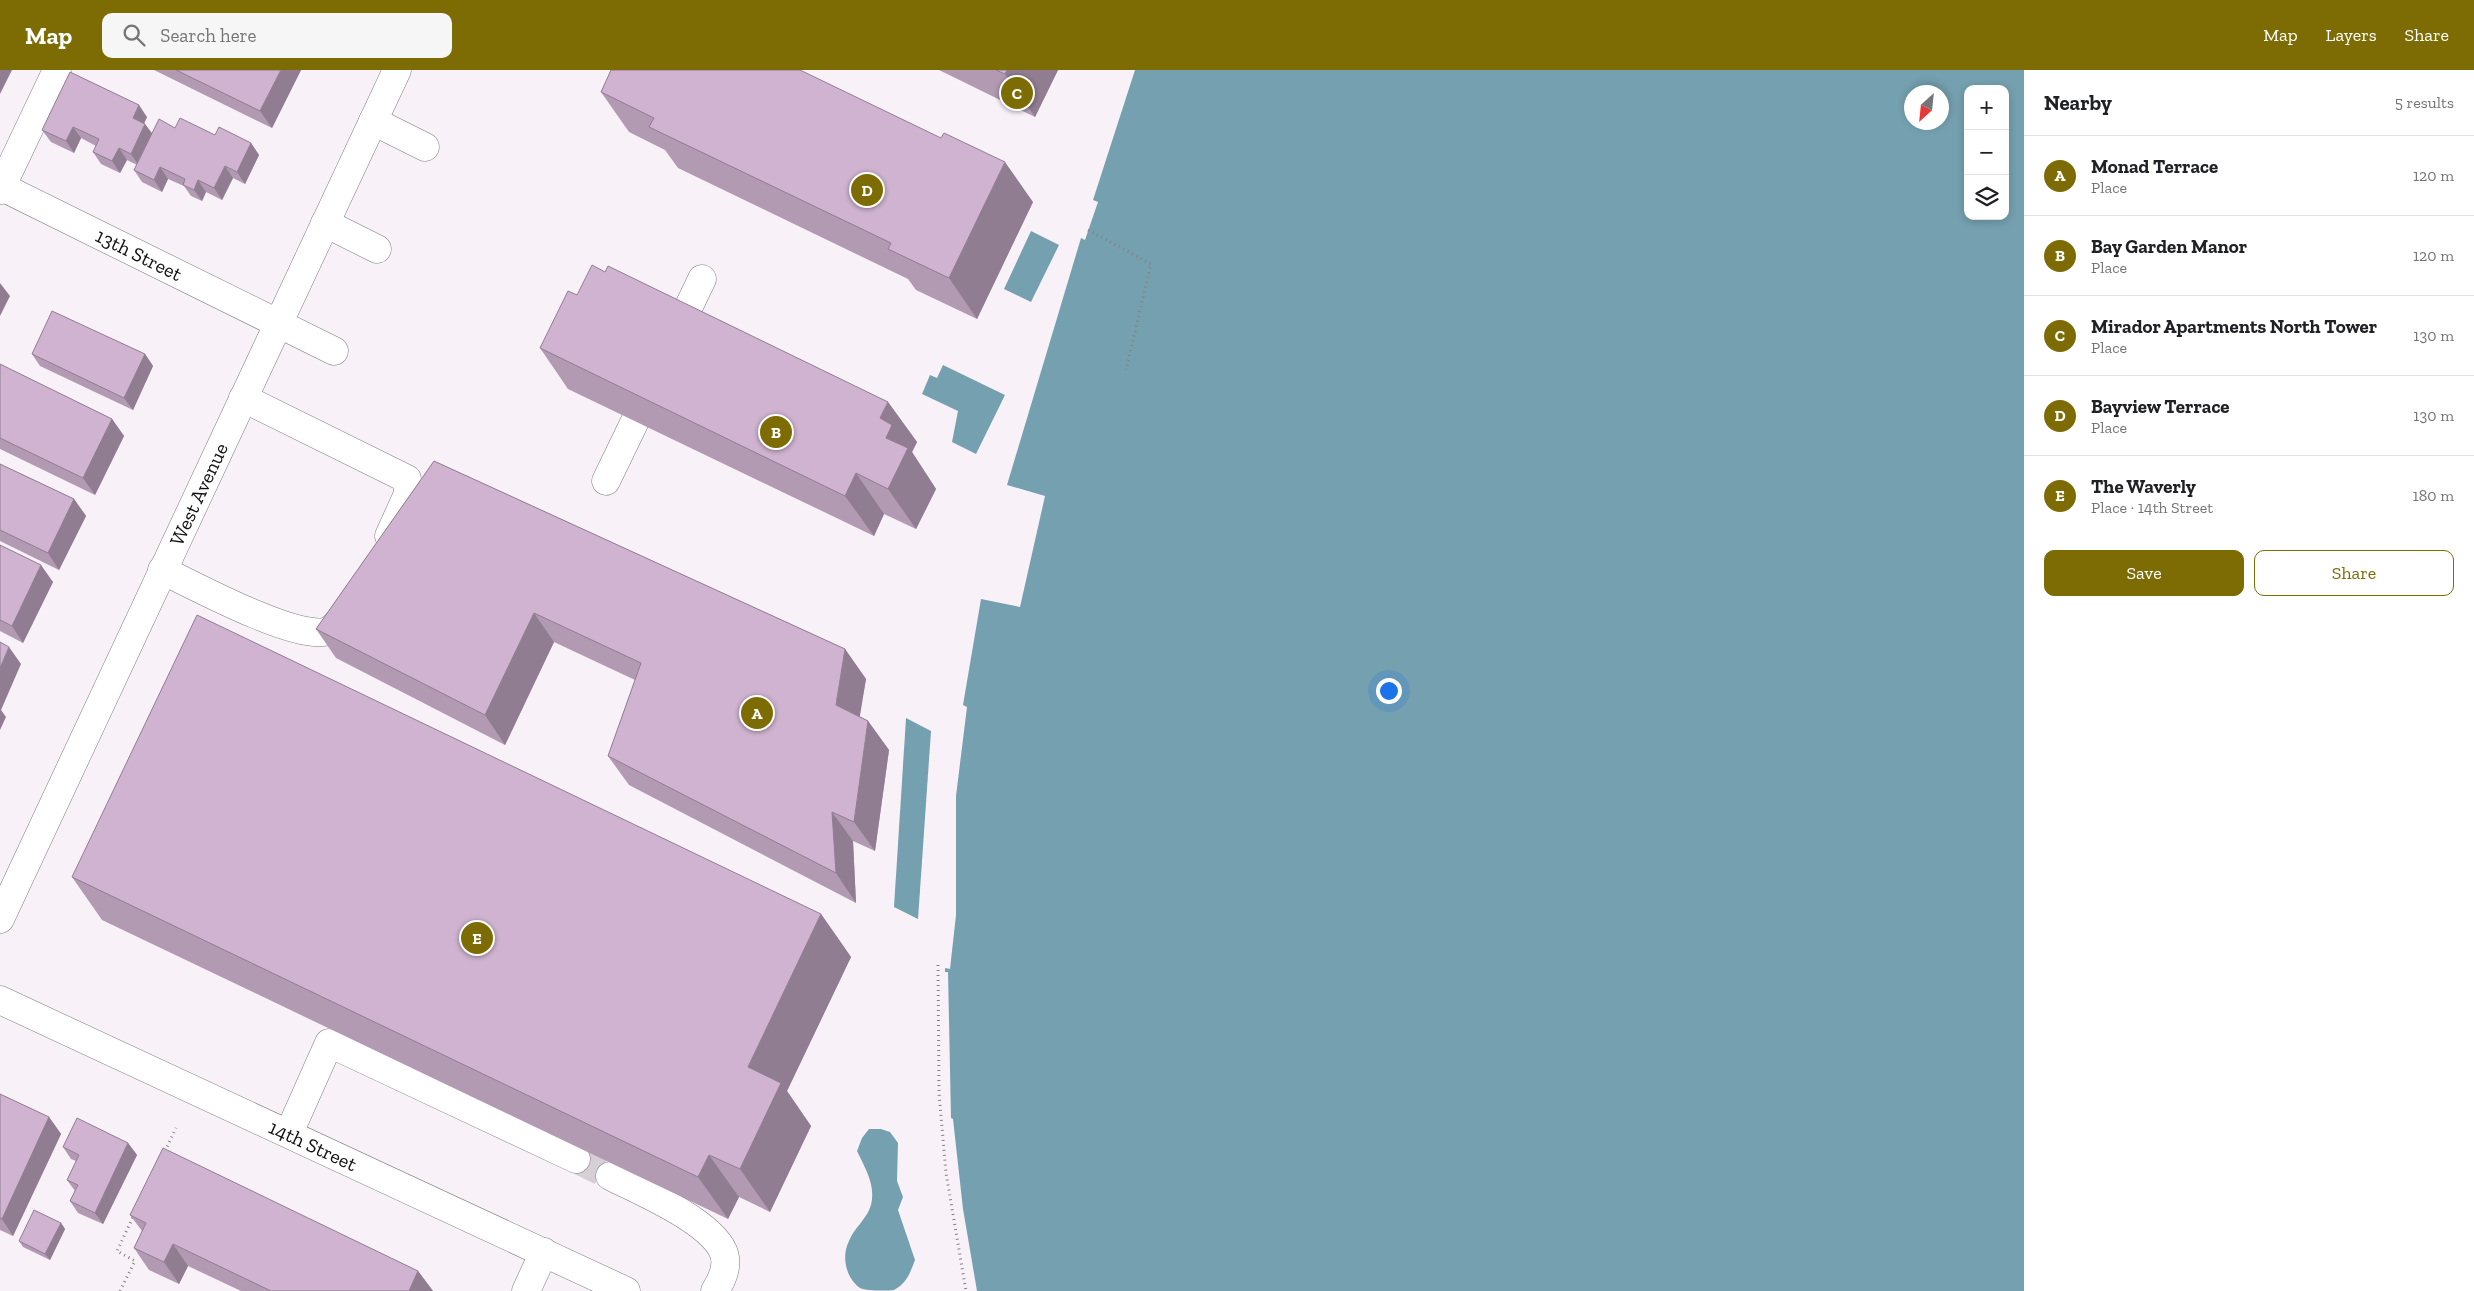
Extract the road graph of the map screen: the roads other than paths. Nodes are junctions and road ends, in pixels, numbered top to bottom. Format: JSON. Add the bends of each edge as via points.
{"nodes":[{"id":1,"x":57,"y":70,"type":"edge"},
{"id":2,"x":397,"y":70,"type":"edge"},
{"id":3,"x":373,"y":121,"type":"junction"},
{"id":4,"x":425,"y":147,"type":"dead end"},
{"id":5,"x":1,"y":187,"type":"edge"},
{"id":6,"x":325,"y":223,"type":"junction"},
{"id":7,"x":377,"y":248,"type":"dead end"},
{"id":8,"x":702,"y":279,"type":"dead end"},
{"id":9,"x":277,"y":323,"type":"junction"},
{"id":10,"x":679,"y":328,"type":"edge"},
{"id":11,"x":334,"y":351,"type":"dead end"},
{"id":12,"x":243,"y":398,"type":"junction"},
{"id":13,"x":635,"y":421,"type":"edge"},
{"id":14,"x":606,"y":481,"type":"dead end"},
{"id":15,"x":377,"y":562,"type":"edge"},
{"id":16,"x":162,"y":570,"type":"junction"},
{"id":17,"x":361,"y":597,"type":"edge"},
{"id":18,"x":0,"y":919,"type":"edge"},
{"id":19,"x":0,"y":1000,"type":"edge"},
{"id":20,"x":289,"y":1134,"type":"junction"},
{"id":21,"x":576,"y":1159,"type":"tunnel mouth"},
{"id":22,"x":610,"y":1176,"type":"tunnel mouth"},
{"id":23,"x":544,"y":1252,"type":"junction"},
{"id":24,"x":526,"y":1291,"type":"edge"},
{"id":25,"x":626,"y":1291,"type":"edge"},
{"id":26,"x":715,"y":1291,"type":"edge"}],
"edges":[{"from":1,"to":5,"type":"street"},
{"from":2,"to":3,"type":"street","name":"West Avenue"},
{"from":3,"to":4,"type":"street"},
{"from":3,"to":6,"type":"street","name":"West Avenue"},
{"from":5,"to":9,"type":"street","name":"13th Street"},
{"from":6,"to":7,"type":"street"},
{"from":6,"to":9,"type":"street","name":"West Avenue"},
{"from":8,"to":10,"type":"street"},
{"from":9,"to":11,"type":"street","name":"13th Street"},
{"from":9,"to":12,"type":"street","name":"West Avenue"},
{"from":12,"to":15,"type":"street","via":[[407,479],[408,494]]},
{"from":12,"to":16,"type":"street","name":"West Avenue"},
{"from":13,"to":14,"type":"street"},
{"from":16,"to":17,"type":"street","via":[[220,598],[306,632],[327,632],[357,605]]},
{"from":16,"to":18,"type":"street","name":"West Avenue"},
{"from":19,"to":20,"type":"street","name":"14th Street"},
{"from":20,"to":21,"type":"street","via":[[332,1037]]},
{"from":20,"to":23,"type":"street","name":"14th Street"},
{"from":22,"to":26,"type":"street","via":[[671,1207],[713,1236],[724,1252],[725,1268]]},
{"from":23,"to":24,"type":"street"},
{"from":23,"to":25,"type":"street","name":"14th Street"}]}
